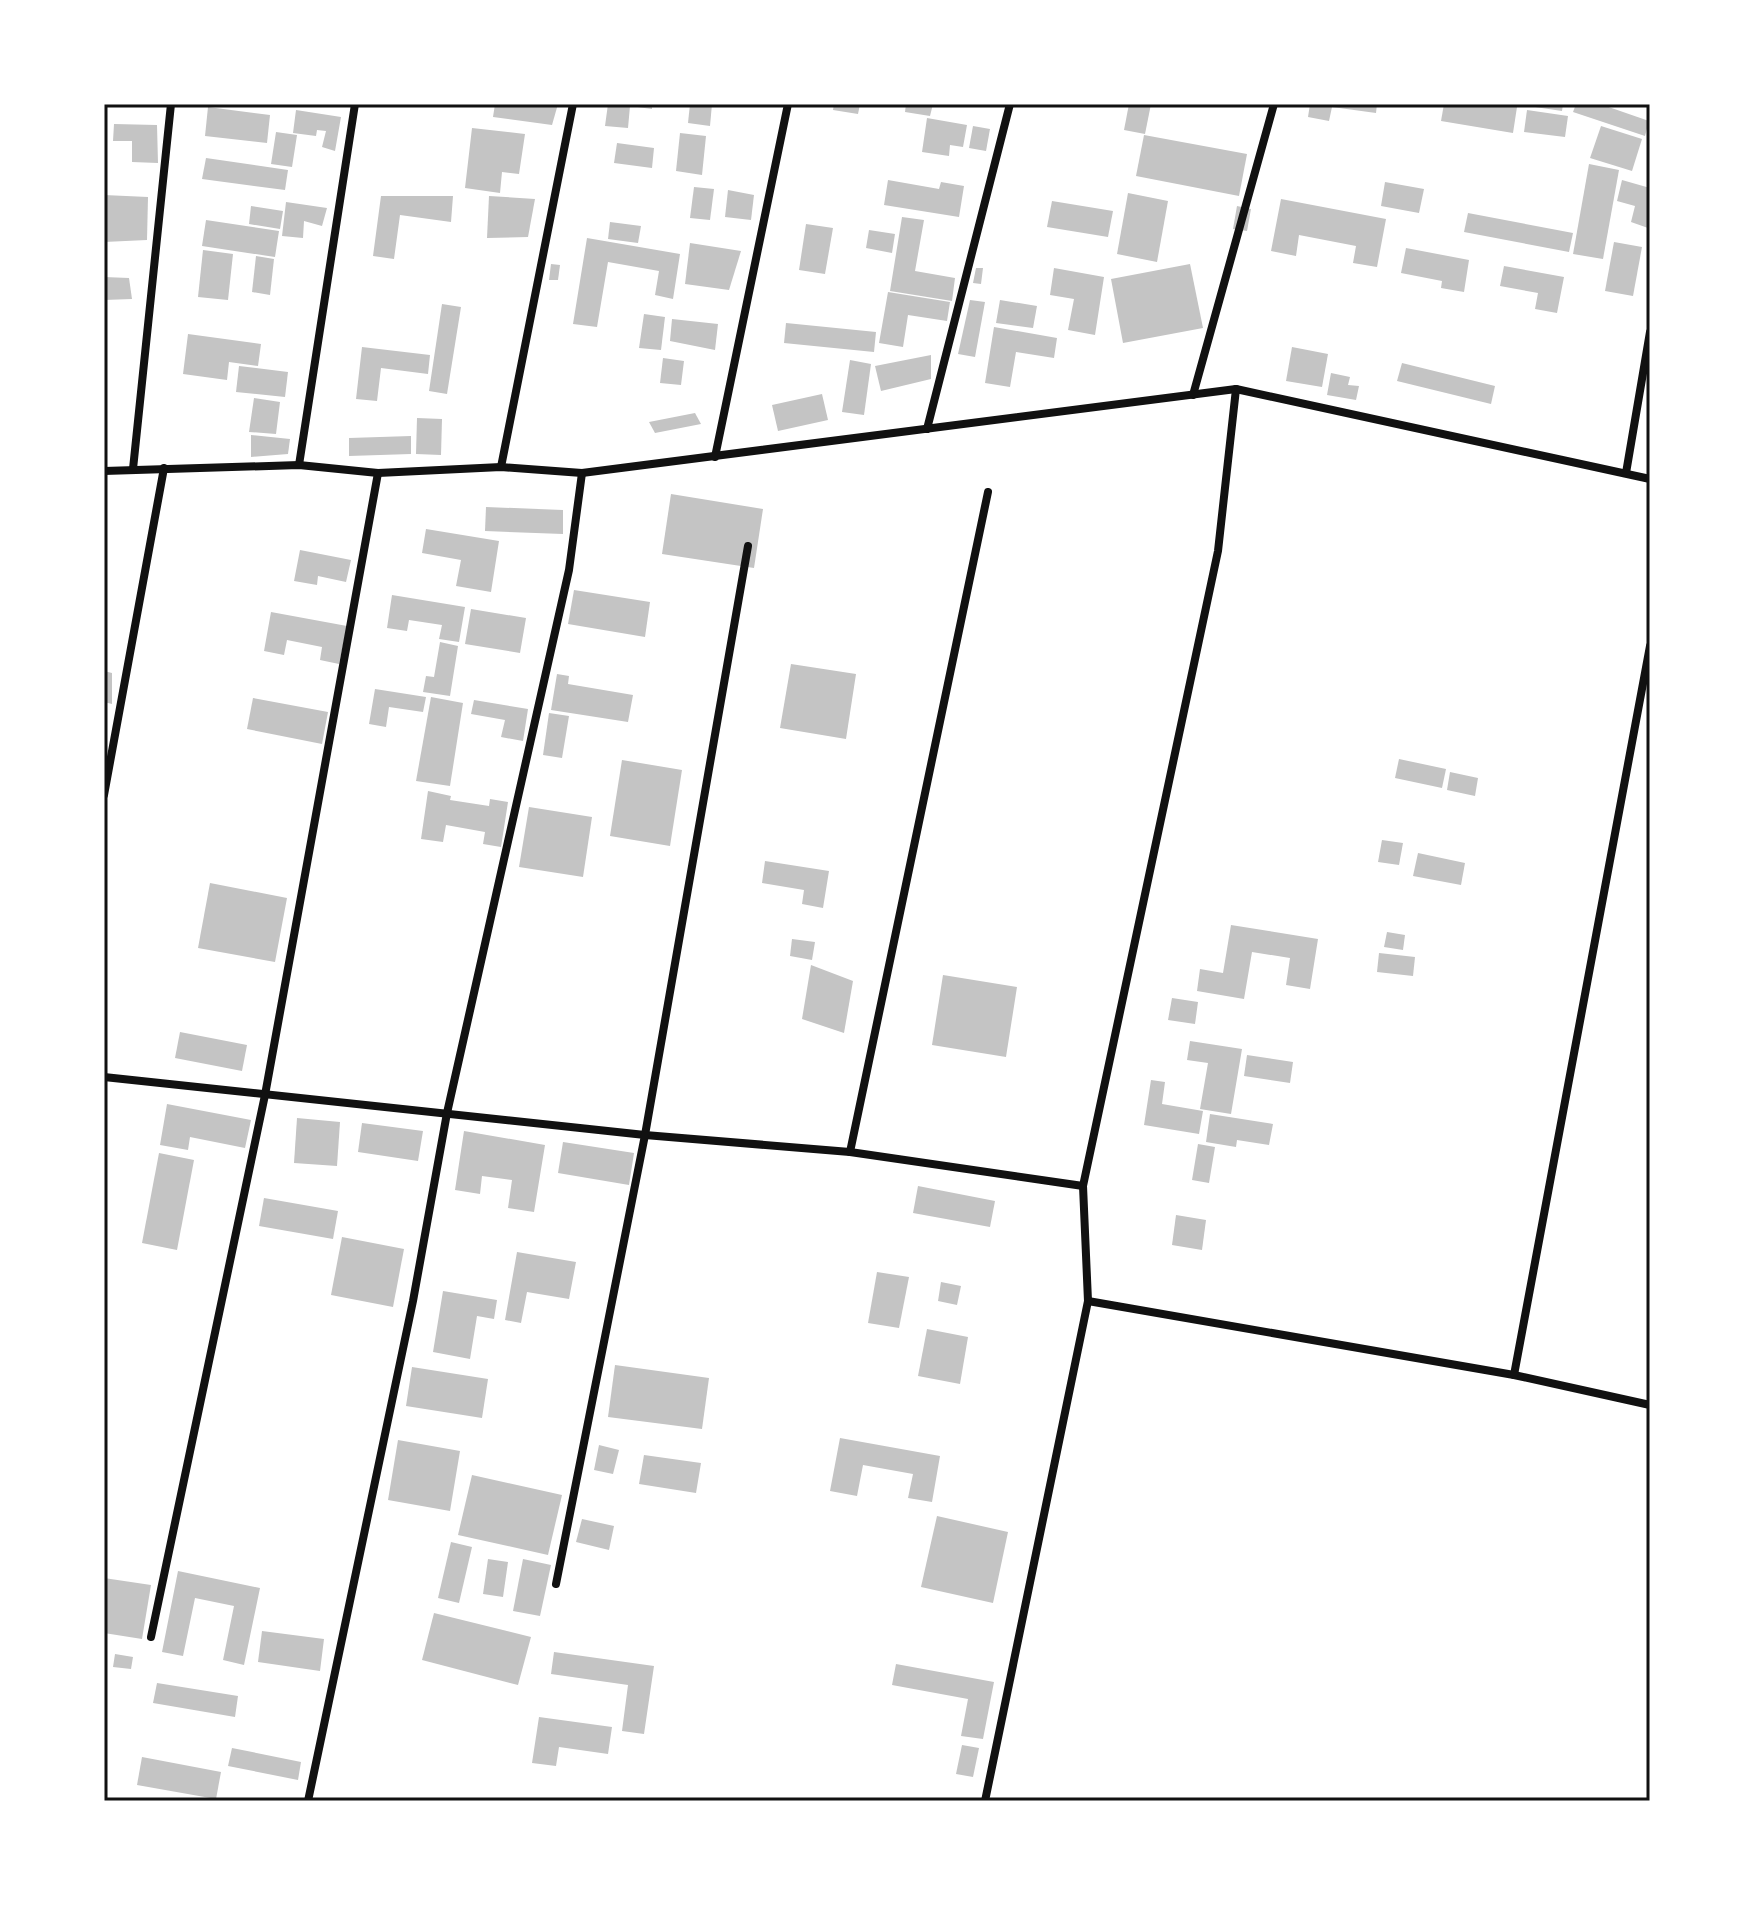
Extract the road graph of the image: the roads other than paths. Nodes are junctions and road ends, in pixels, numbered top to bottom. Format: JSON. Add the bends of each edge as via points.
{"nodes":[{"id":1,"x":171,"y":104,"type":"edge"},
{"id":2,"x":355,"y":104,"type":"edge"},
{"id":3,"x":573,"y":104,"type":"edge"},
{"id":4,"x":788,"y":104,"type":"edge"},
{"id":5,"x":1010,"y":104,"type":"edge"},
{"id":6,"x":1274,"y":104,"type":"edge"},
{"id":7,"x":1650,"y":332,"type":"edge"},
{"id":8,"x":1236,"y":389,"type":"junction"},
{"id":9,"x":1193,"y":395,"type":"junction"},
{"id":10,"x":927,"y":429,"type":"junction"},
{"id":11,"x":715,"y":457,"type":"junction"},
{"id":12,"x":299,"y":465,"type":"junction"},
{"id":13,"x":501,"y":467,"type":"junction"},
{"id":14,"x":164,"y":468,"type":"junction"},
{"id":15,"x":133,"y":469,"type":"junction"},
{"id":16,"x":104,"y":471,"type":"edge"},
{"id":17,"x":378,"y":473,"type":"junction"},
{"id":18,"x":582,"y":473,"type":"junction"},
{"id":19,"x":1626,"y":473,"type":"junction"},
{"id":20,"x":1650,"y":479,"type":"edge"},
{"id":21,"x":988,"y":492,"type":"dead end"},
{"id":22,"x":748,"y":546,"type":"dead end"},
{"id":23,"x":1650,"y":646,"type":"edge"},
{"id":24,"x":104,"y":795,"type":"edge"},
{"id":25,"x":104,"y":1077,"type":"edge"},
{"id":26,"x":265,"y":1095,"type":"junction"},
{"id":27,"x":447,"y":1113,"type":"junction"},
{"id":28,"x":645,"y":1135,"type":"junction"},
{"id":29,"x":850,"y":1152,"type":"junction"},
{"id":30,"x":1083,"y":1186,"type":"junction"},
{"id":31,"x":1088,"y":1301,"type":"junction"},
{"id":32,"x":1514,"y":1375,"type":"junction"},
{"id":33,"x":1650,"y":1405,"type":"edge"},
{"id":34,"x":556,"y":1584,"type":"dead end"},
{"id":35,"x":151,"y":1637,"type":"dead end"},
{"id":36,"x":308,"y":1801,"type":"edge"},
{"id":37,"x":985,"y":1801,"type":"edge"}],
"edges":[{"from":1,"to":15,"type":"street"},
{"from":2,"to":12,"type":"street"},
{"from":3,"to":13,"type":"street"},
{"from":4,"to":11,"type":"street"},
{"from":5,"to":10,"type":"street"},
{"from":6,"to":9,"type":"street"},
{"from":7,"to":19,"type":"street"},
{"from":8,"to":9,"type":"street"},
{"from":8,"to":19,"type":"street"},
{"from":8,"to":30,"type":"street","via":[[1218,551]]},
{"from":9,"to":10,"type":"street"},
{"from":10,"to":11,"type":"street"},
{"from":11,"to":18,"type":"street"},
{"from":12,"to":14,"type":"street"},
{"from":12,"to":17,"type":"street"},
{"from":13,"to":17,"type":"street"},
{"from":13,"to":18,"type":"street"},
{"from":14,"to":15,"type":"street"},
{"from":14,"to":24,"type":"street"},
{"from":15,"to":16,"type":"street"},
{"from":17,"to":26,"type":"street"},
{"from":18,"to":27,"type":"street","via":[[569,570]]},
{"from":19,"to":20,"type":"street"},
{"from":21,"to":29,"type":"street"},
{"from":22,"to":28,"type":"street"},
{"from":23,"to":32,"type":"street"},
{"from":25,"to":26,"type":"street"},
{"from":26,"to":27,"type":"street"},
{"from":26,"to":35,"type":"street"},
{"from":27,"to":28,"type":"street"},
{"from":27,"to":36,"type":"street"},
{"from":28,"to":29,"type":"street"},
{"from":28,"to":34,"type":"street"},
{"from":29,"to":30,"type":"street"},
{"from":30,"to":31,"type":"street"},
{"from":31,"to":32,"type":"street"},
{"from":31,"to":37,"type":"street"},
{"from":32,"to":33,"type":"street"}]}
